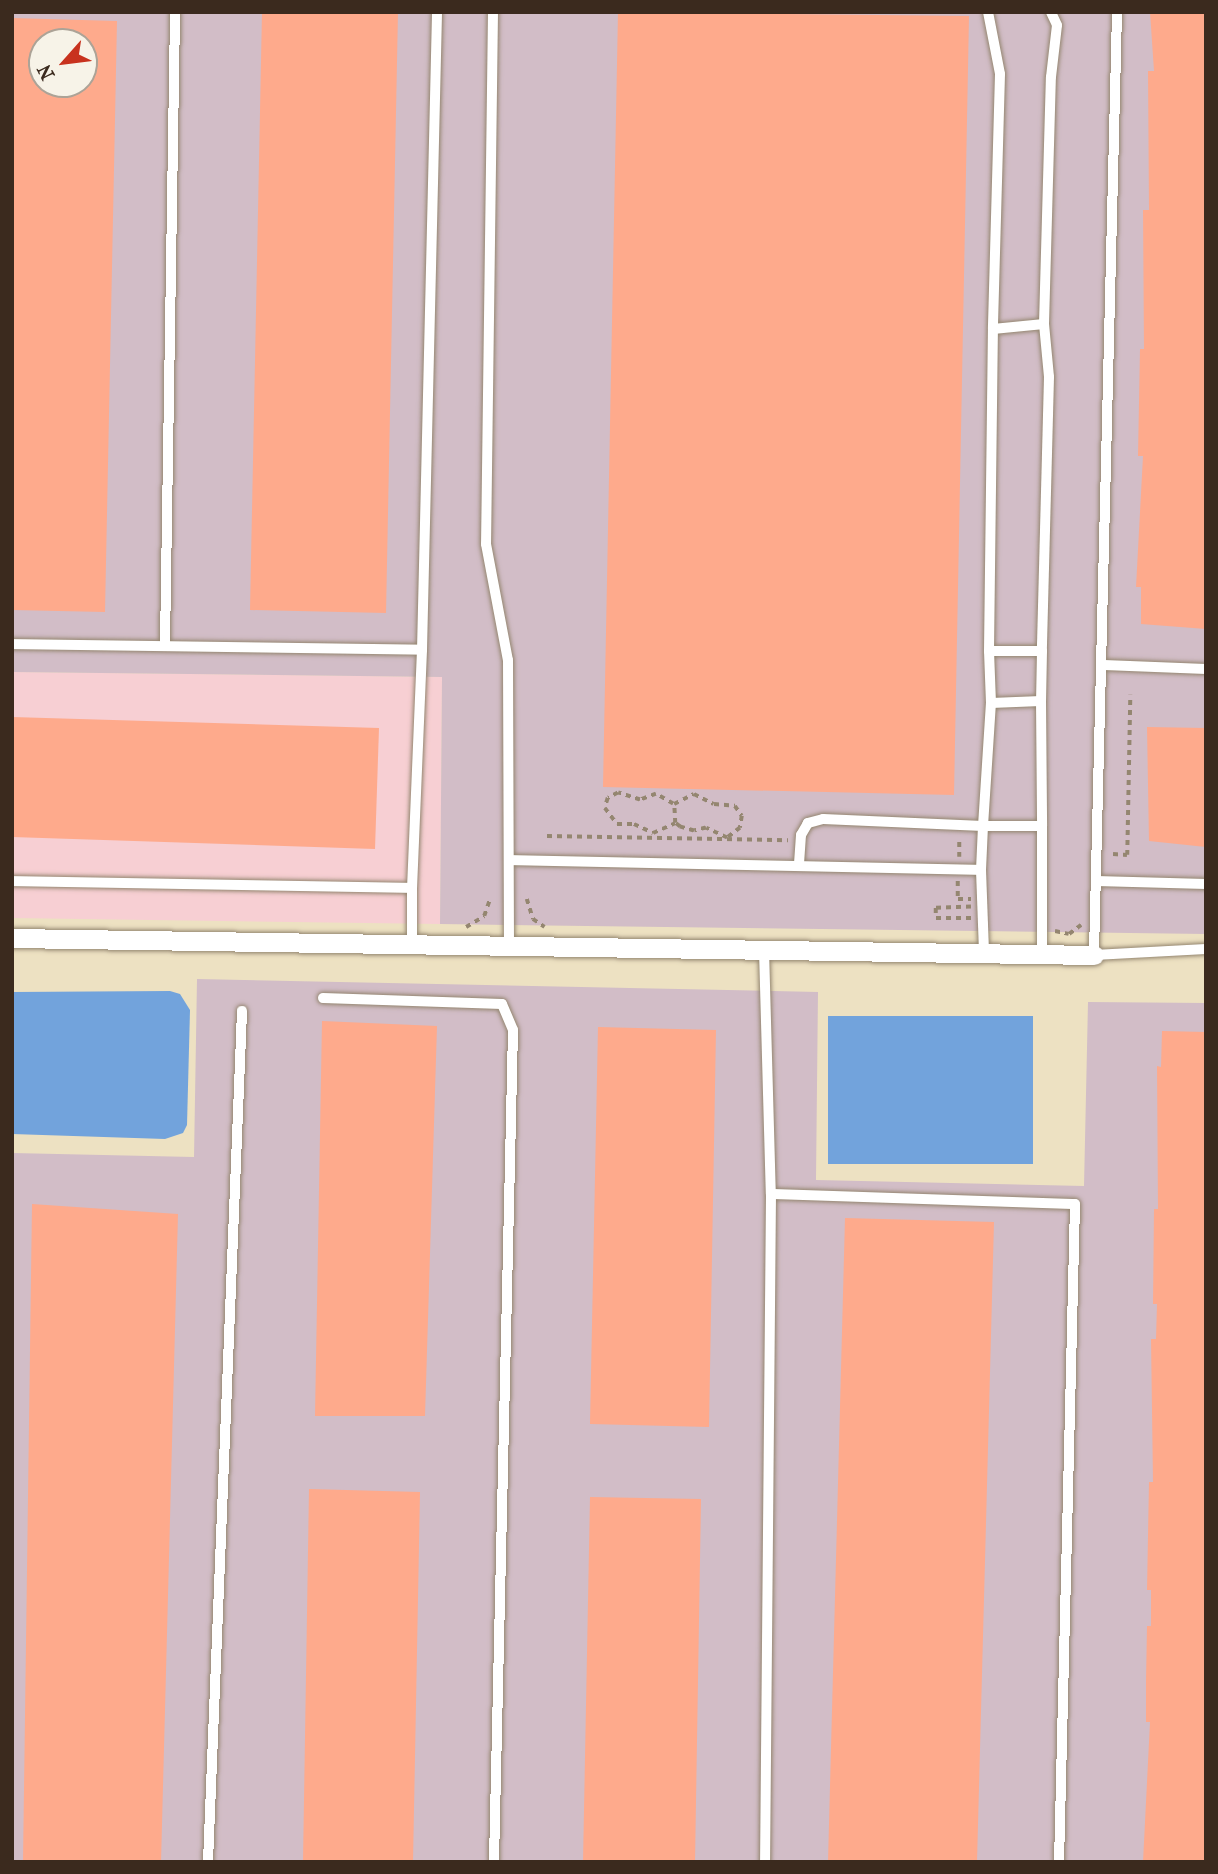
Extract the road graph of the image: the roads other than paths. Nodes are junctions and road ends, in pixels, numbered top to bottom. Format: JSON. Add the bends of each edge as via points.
{"nodes":[{"id":1,"x":175,"y":12,"type":"edge"},
{"id":2,"x":437,"y":12,"type":"edge"},
{"id":3,"x":493,"y":12,"type":"edge"},
{"id":4,"x":988,"y":12,"type":"edge"},
{"id":5,"x":1051,"y":12,"type":"edge"},
{"id":6,"x":1117,"y":12,"type":"edge"},
{"id":7,"x":1044,"y":324,"type":"junction"},
{"id":8,"x":993,"y":329,"type":"junction"},
{"id":9,"x":12,"y":644,"type":"edge"},
{"id":10,"x":165,"y":644,"type":"junction"},
{"id":11,"x":422,"y":650,"type":"junction"},
{"id":12,"x":989,"y":651,"type":"junction"},
{"id":13,"x":1042,"y":651,"type":"junction"},
{"id":14,"x":1104,"y":665,"type":"junction"},
{"id":15,"x":1206,"y":669,"type":"edge"},
{"id":16,"x":1041,"y":701,"type":"junction"},
{"id":17,"x":991,"y":703,"type":"junction"},
{"id":18,"x":983,"y":826,"type":"junction"},
{"id":19,"x":1042,"y":826,"type":"junction"},
{"id":20,"x":511,"y":860,"type":"junction"},
{"id":21,"x":799,"y":863,"type":"junction"},
{"id":22,"x":981,"y":870,"type":"junction"},
{"id":23,"x":12,"y":881,"type":"edge"},
{"id":24,"x":1096,"y":881,"type":"junction"},
{"id":25,"x":1206,"y":884,"type":"edge"},
{"id":26,"x":412,"y":888,"type":"junction"},
{"id":27,"x":12,"y":938,"type":"edge"},
{"id":28,"x":412,"y":944,"type":"junction"},
{"id":29,"x":509,"y":946,"type":"junction"},
{"id":30,"x":1206,"y":948,"type":"edge"},
{"id":31,"x":764,"y":950,"type":"junction"},
{"id":32,"x":984,"y":953,"type":"junction"},
{"id":33,"x":1042,"y":954,"type":"junction"},
{"id":34,"x":1094,"y":955,"type":"junction"},
{"id":35,"x":323,"y":998,"type":"dead end"},
{"id":36,"x":242,"y":1011,"type":"dead end"},
{"id":37,"x":771,"y":1194,"type":"junction"},
{"id":38,"x":208,"y":1862,"type":"edge"},
{"id":39,"x":494,"y":1862,"type":"edge"},
{"id":40,"x":765,"y":1862,"type":"edge"},
{"id":41,"x":1059,"y":1862,"type":"edge"}],
"edges":[{"from":1,"to":10,"type":"lane"},
{"from":2,"to":11,"type":"lane"},
{"from":3,"to":20,"type":"lane","via":[[486,544],[508,660]]},
{"from":4,"to":8,"type":"lane","via":[[1000,74]]},
{"from":5,"to":7,"type":"lane","via":[[1057,25],[1051,77]]},
{"from":6,"to":14,"type":"lane"},
{"from":7,"to":8,"type":"lane"},
{"from":7,"to":13,"type":"lane","via":[[1049,377]]},
{"from":8,"to":12,"type":"lane"},
{"from":9,"to":10,"type":"lane"},
{"from":10,"to":11,"type":"lane"},
{"from":11,"to":26,"type":"lane"},
{"from":12,"to":13,"type":"lane"},
{"from":12,"to":17,"type":"lane"},
{"from":13,"to":16,"type":"lane"},
{"from":14,"to":15,"type":"lane"},
{"from":14,"to":24,"type":"lane"},
{"from":16,"to":17,"type":"lane"},
{"from":16,"to":19,"type":"lane"},
{"from":17,"to":18,"type":"lane"},
{"from":18,"to":19,"type":"lane"},
{"from":18,"to":21,"type":"lane","via":[[823,818],[808,824],[801,835]]},
{"from":18,"to":22,"type":"lane"},
{"from":19,"to":33,"type":"lane"},
{"from":20,"to":21,"type":"lane"},
{"from":20,"to":29,"type":"lane"},
{"from":21,"to":22,"type":"lane"},
{"from":22,"to":32,"type":"lane"},
{"from":23,"to":26,"type":"lane"},
{"from":24,"to":25,"type":"lane"},
{"from":24,"to":34,"type":"lane"},
{"from":26,"to":28,"type":"lane"},
{"from":27,"to":28,"type":"street"},
{"from":28,"to":29,"type":"street"},
{"from":29,"to":31,"type":"street"},
{"from":30,"to":34,"type":"lane"},
{"from":31,"to":32,"type":"street"},
{"from":31,"to":37,"type":"lane"},
{"from":32,"to":33,"type":"street"},
{"from":33,"to":34,"type":"street"},
{"from":35,"to":39,"type":"lane","via":[[502,1003],[513,1030]]},
{"from":36,"to":38,"type":"lane"},
{"from":37,"to":40,"type":"lane"},
{"from":37,"to":41,"type":"lane","via":[[1075,1204]]}]}
